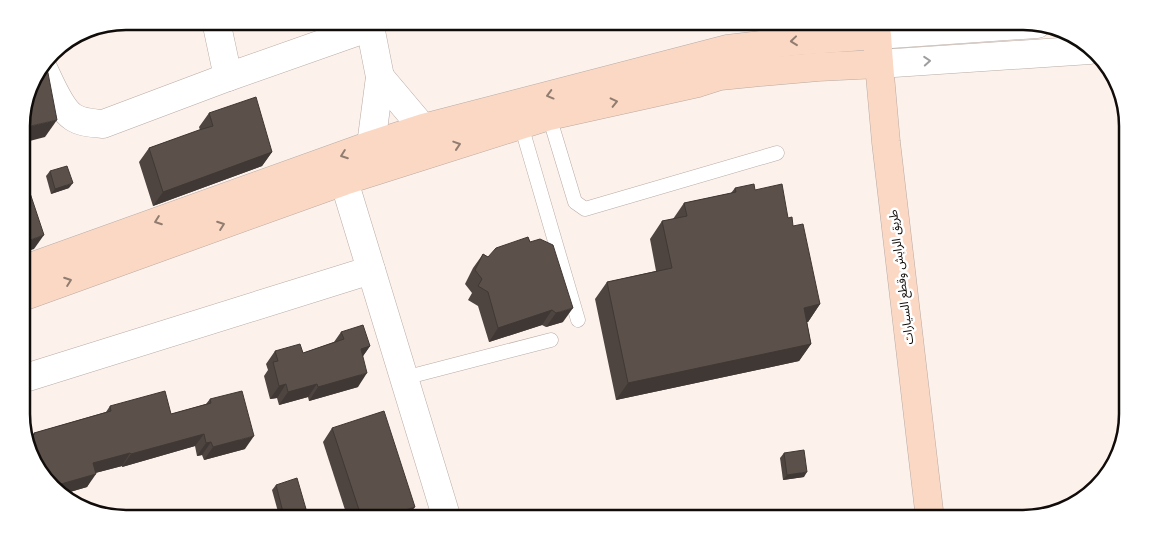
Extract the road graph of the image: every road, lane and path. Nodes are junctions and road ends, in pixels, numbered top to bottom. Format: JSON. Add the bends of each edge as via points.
{"nodes":[{"id":1,"x":218,"y":30,"type":"edge"},
{"id":2,"x":353,"y":30,"type":"edge"},
{"id":3,"x":370,"y":30,"type":"edge"},
{"id":4,"x":951,"y":30,"type":"edge"},
{"id":5,"x":878,"y":35,"type":"junction"},
{"id":6,"x":1082,"y":51,"type":"edge"},
{"id":7,"x":879,"y":64,"type":"junction"},
{"id":8,"x":46,"y":74,"type":"edge"},
{"id":9,"x":228,"y":77,"type":"junction"},
{"id":10,"x":380,"y":77,"type":"junction"},
{"id":11,"x":549,"y":116,"type":"junction"},
{"id":12,"x":521,"y":125,"type":"junction"},
{"id":13,"x":426,"y":141,"type":"junction"},
{"id":14,"x":777,"y":153,"type":"dead end"},
{"id":15,"x":374,"y":158,"type":"junction"},
{"id":16,"x":344,"y":181,"type":"junction"},
{"id":17,"x":30,"y":267,"type":"edge"},
{"id":18,"x":371,"y":270,"type":"junction"},
{"id":19,"x":30,"y":294,"type":"edge"},
{"id":20,"x":578,"y":320,"type":"dead end"},
{"id":21,"x":552,"y":340,"type":"dead end"},
{"id":22,"x":30,"y":377,"type":"edge"},
{"id":23,"x":404,"y":378,"type":"junction"},
{"id":24,"x":444,"y":510,"type":"edge"},
{"id":25,"x":929,"y":510,"type":"edge"}],
"edges":[{"from":1,"to":9,"type":"street"},
{"from":2,"to":9,"type":"street"},
{"from":3,"to":10,"type":"street"},
{"from":4,"to":5,"type":"street"},
{"from":5,"to":7,"type":"main road","name":"طريق الرابش وقطع السيارات"},
{"from":5,"to":13,"type":"main road","one_way":true,"via":[[727,49]]},
{"from":7,"to":6,"type":"street","one_way":true},
{"from":11,"to":7,"type":"main road","one_way":true,"via":[[720,76]]},
{"from":7,"to":25,"type":"main road","name":"طريق الرابش وقطع السيارات"},
{"from":8,"to":9,"type":"street","via":[[72,116],[104,124]]},
{"from":10,"to":13,"type":"street"},
{"from":10,"to":15,"type":"street"},
{"from":11,"to":12,"type":"main road"},
{"from":11,"to":14,"type":"lane","via":[[575,202],[585,209]]},
{"from":13,"to":12,"type":"main road","one_way":true},
{"from":12,"to":20,"type":"lane"},
{"from":13,"to":15,"type":"main road"},
{"from":15,"to":16,"type":"main road"},
{"from":15,"to":17,"type":"main road","one_way":true},
{"from":16,"to":18,"type":"street"},
{"from":19,"to":16,"type":"main road","one_way":true},
{"from":18,"to":22,"type":"street"},
{"from":18,"to":23,"type":"street"},
{"from":21,"to":23,"type":"lane"},
{"from":23,"to":24,"type":"street"}]}
